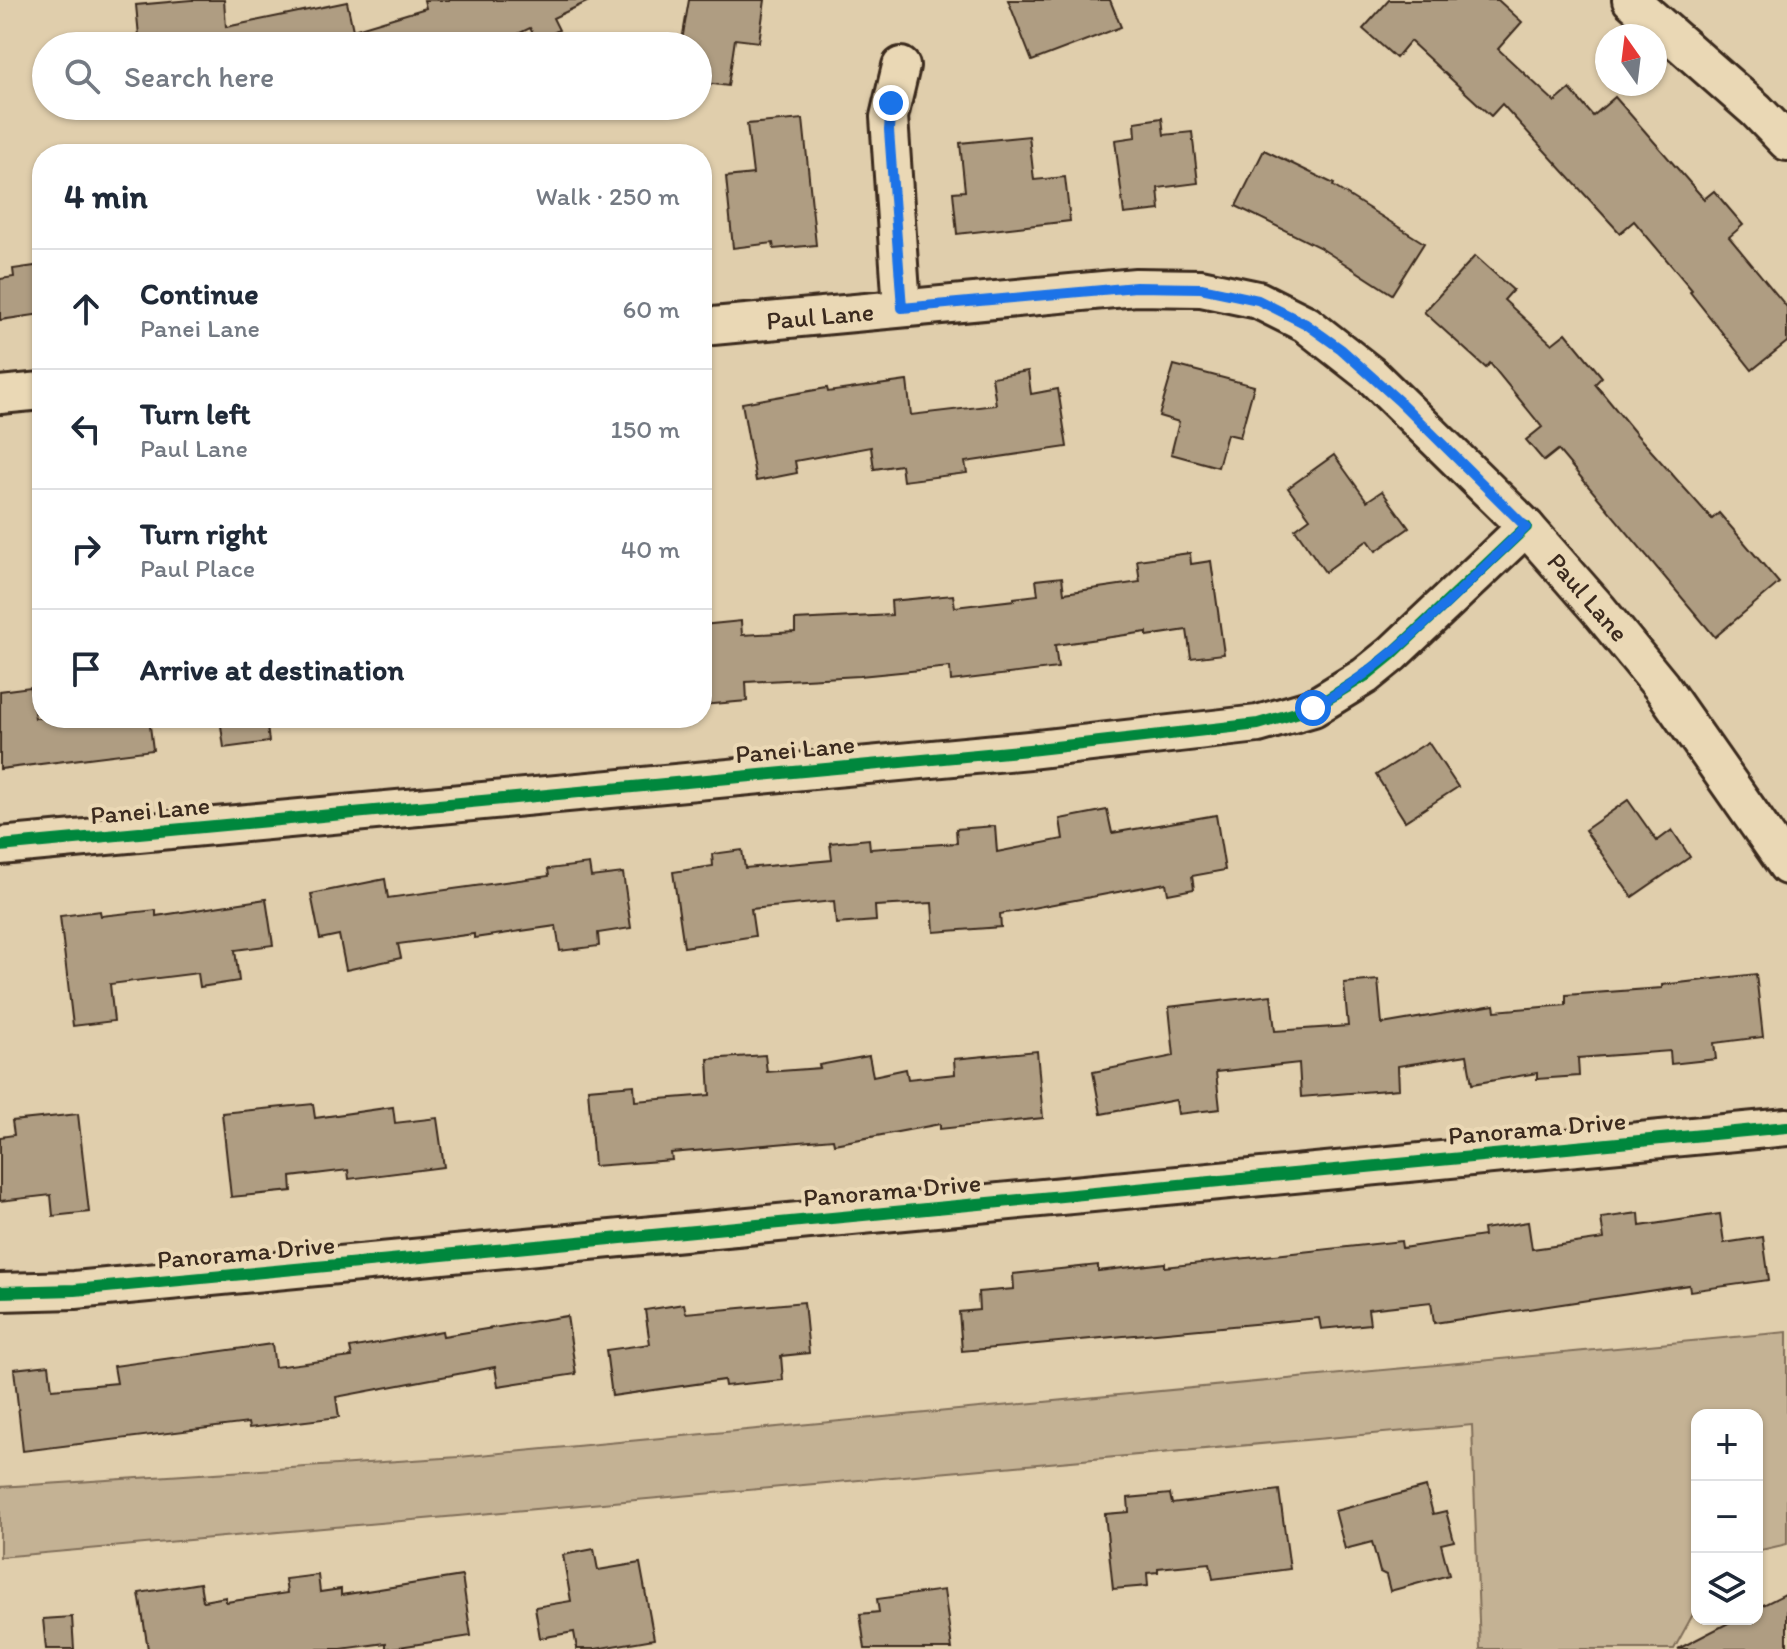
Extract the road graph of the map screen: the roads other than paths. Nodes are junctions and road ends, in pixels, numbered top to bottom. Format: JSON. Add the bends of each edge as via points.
{"nodes":[{"id":1,"x":1631,"y":0,"type":"edge"},
{"id":2,"x":901,"y":66,"type":"dead end"},
{"id":3,"x":1787,"y":142,"type":"edge"},
{"id":4,"x":902,"y":308,"type":"junction"},
{"id":5,"x":712,"y":326,"type":"edge"},
{"id":6,"x":32,"y":392,"type":"edge"},
{"id":7,"x":0,"y":395,"type":"edge"},
{"id":8,"x":1526,"y":527,"type":"junction"},
{"id":9,"x":0,"y":846,"type":"edge"},
{"id":10,"x":1787,"y":866,"type":"edge"},
{"id":11,"x":1787,"y":1127,"type":"edge"},
{"id":12,"x":0,"y":1292,"type":"edge"}],
"edges":[{"from":1,"to":3,"type":"street"},
{"from":2,"to":4,"type":"street","via":[[889,117]]},
{"from":4,"to":5,"type":"street","name":"Paul Lane"},
{"from":4,"to":8,"type":"street","name":"Paul Lane","via":[[1136,287],[1201,288],[1258,300],[1341,349]]},
{"from":6,"to":7,"type":"street"},
{"from":8,"to":9,"type":"street","name":"Panei Lane","via":[[1365,676],[1313,708],[1258,724]]},
{"from":8,"to":10,"type":"street","name":"Paul Lane","via":[[1661,686]]},
{"from":11,"to":12,"type":"street","name":"Panorama Drive","via":[[91,1289]]}]}
